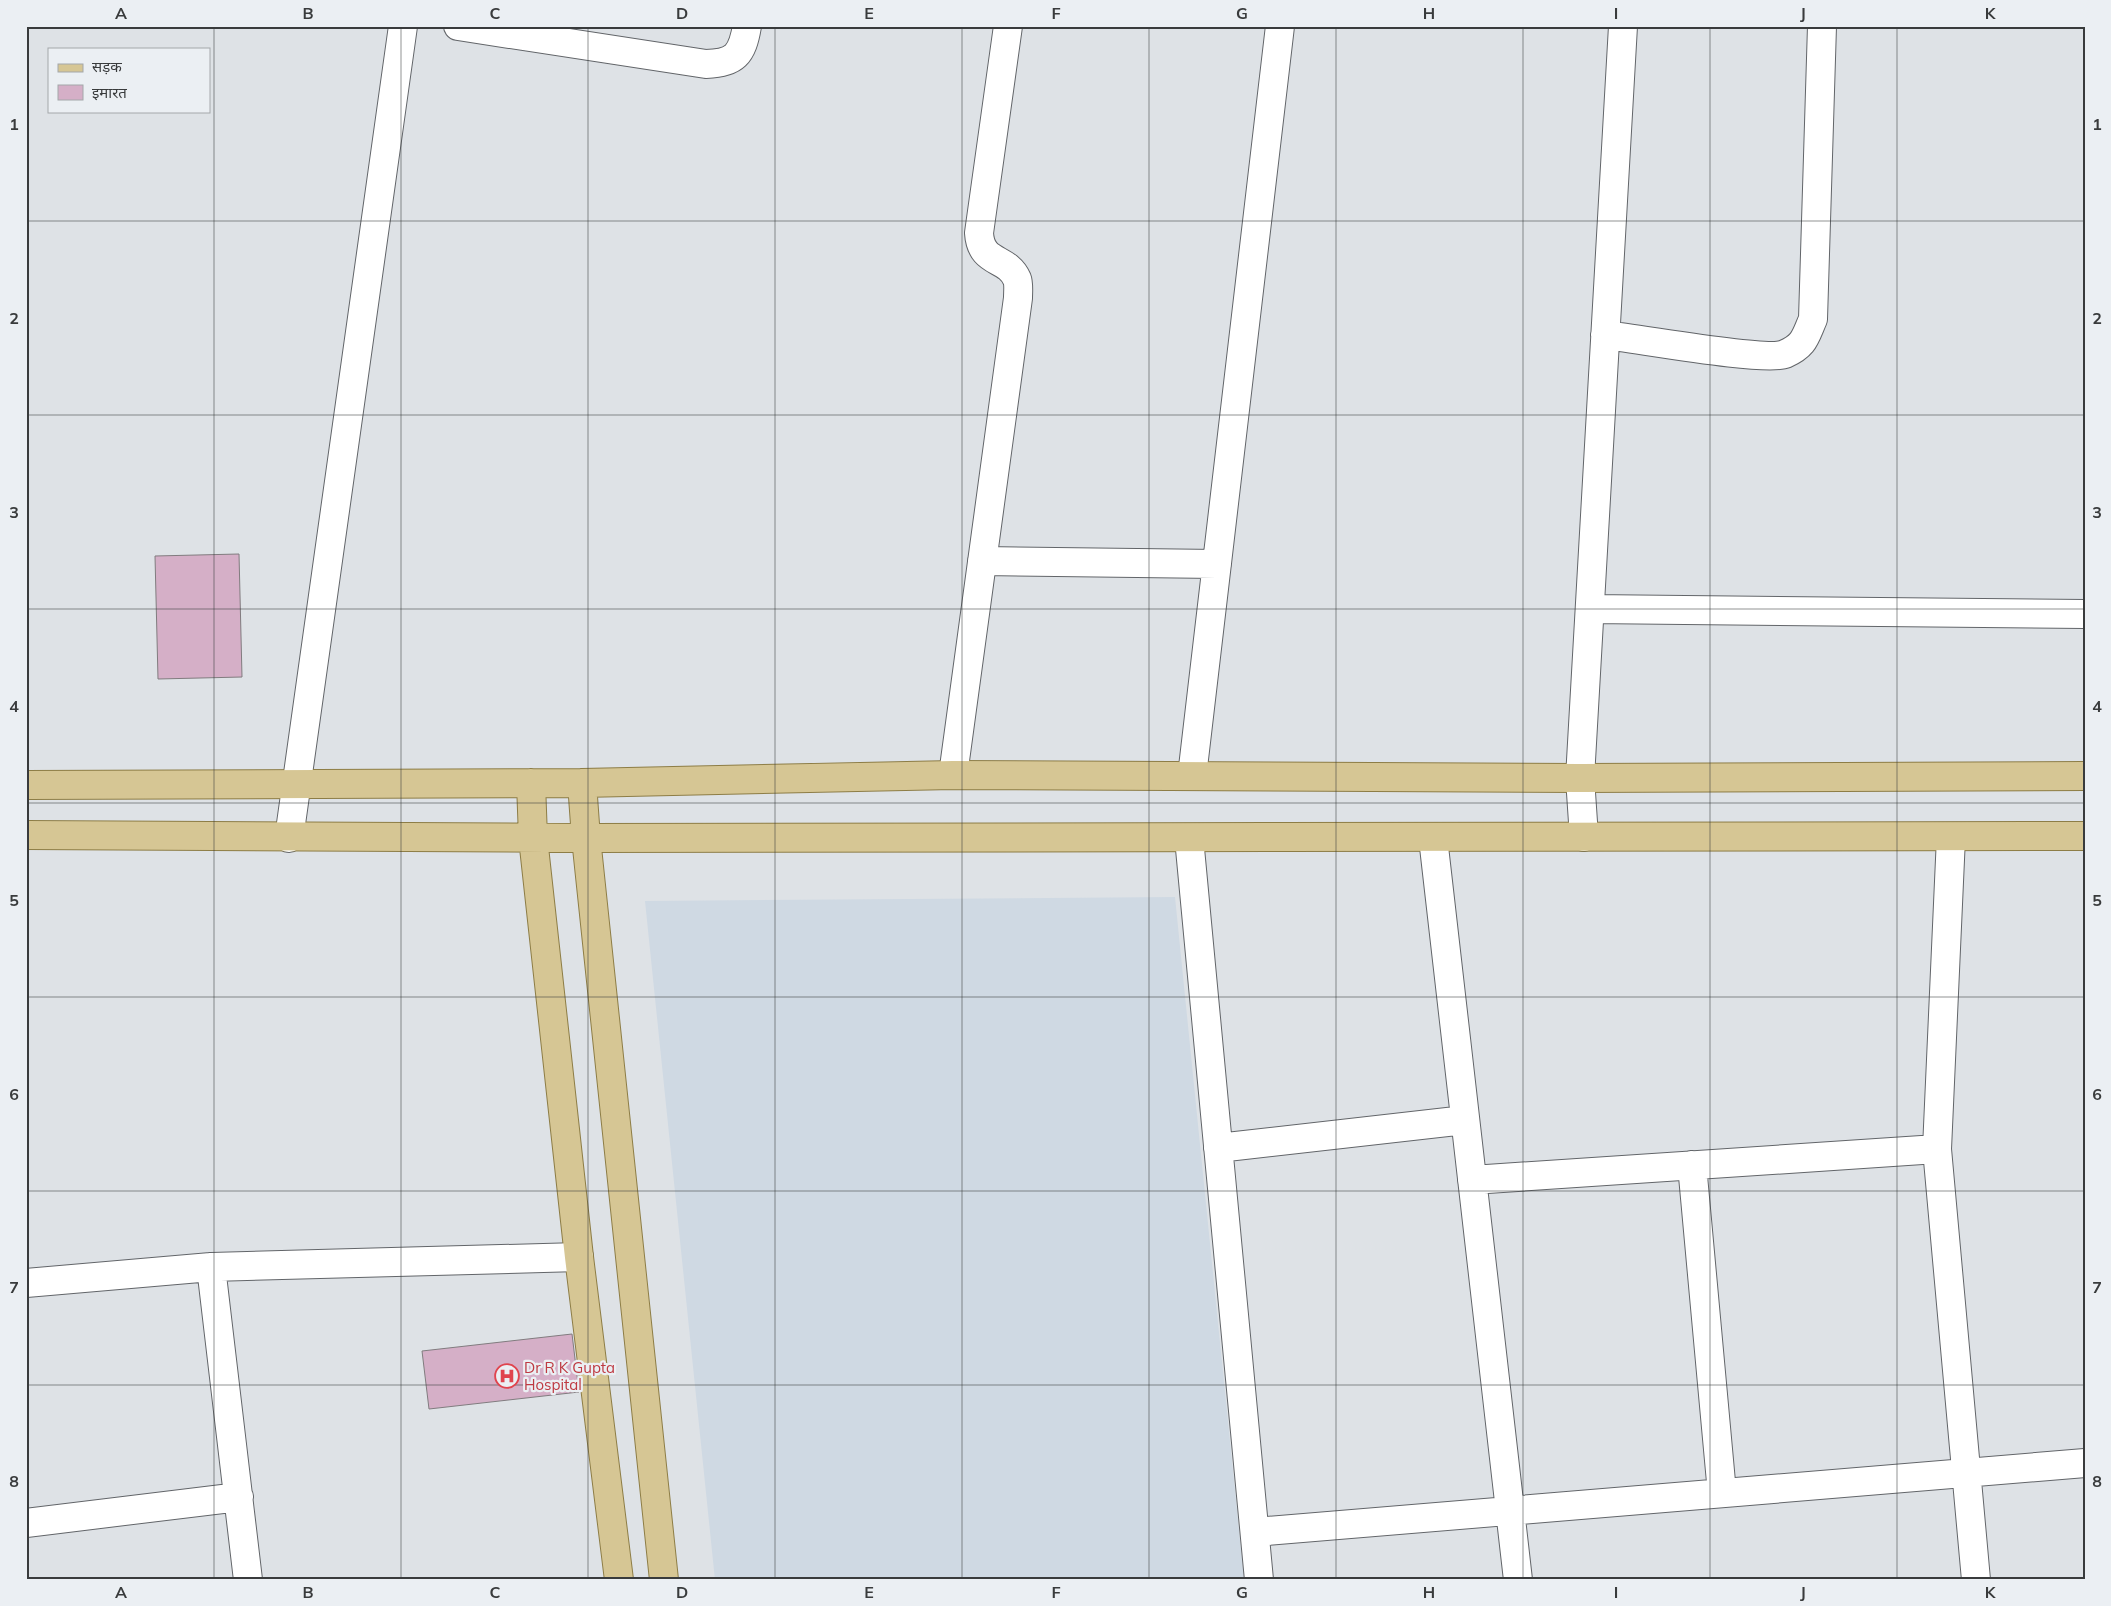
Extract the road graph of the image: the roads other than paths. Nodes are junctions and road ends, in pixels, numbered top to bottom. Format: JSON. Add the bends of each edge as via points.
{"nodes":[{"id":1,"x":403,"y":26,"type":"edge"},
{"id":2,"x":458,"y":26,"type":"edge"},
{"id":3,"x":747,"y":26,"type":"edge"},
{"id":4,"x":1008,"y":26,"type":"edge"},
{"id":5,"x":1280,"y":26,"type":"edge"},
{"id":6,"x":1623,"y":26,"type":"edge"},
{"id":7,"x":1822,"y":26,"type":"edge"},
{"id":8,"x":1605,"y":334,"type":"junction"},
{"id":9,"x":982,"y":561,"type":"junction"},
{"id":10,"x":1217,"y":564,"type":"junction"},
{"id":11,"x":1590,"y":609,"type":"junction"},
{"id":12,"x":2085,"y":614,"type":"edge"},
{"id":13,"x":953,"y":775,"type":"junction"},
{"id":14,"x":1192,"y":776,"type":"junction"},
{"id":15,"x":2085,"y":776,"type":"edge"},
{"id":16,"x":1580,"y":778,"type":"junction"},
{"id":17,"x":531,"y":783,"type":"junction"},
{"id":18,"x":582,"y":783,"type":"junction"},
{"id":19,"x":297,"y":784,"type":"junction"},
{"id":20,"x":26,"y":785,"type":"edge"},
{"id":21,"x":26,"y":836,"type":"edge"},
{"id":22,"x":2085,"y":836,"type":"edge"},
{"id":23,"x":1584,"y":837,"type":"junction"},
{"id":24,"x":1951,"y":837,"type":"junction"},
{"id":25,"x":290,"y":838,"type":"junction"},
{"id":26,"x":533,"y":838,"type":"junction"},
{"id":27,"x":586,"y":838,"type":"junction"},
{"id":28,"x":1189,"y":838,"type":"junction"},
{"id":29,"x":1433,"y":838,"type":"junction"},
{"id":30,"x":1465,"y":1120,"type":"junction"},
{"id":31,"x":1218,"y":1148,"type":"junction"},
{"id":32,"x":1936,"y":1149,"type":"junction"},
{"id":33,"x":1692,"y":1165,"type":"junction"},
{"id":34,"x":1472,"y":1180,"type":"junction"},
{"id":35,"x":579,"y":1257,"type":"junction"},
{"id":36,"x":211,"y":1266,"type":"junction"},
{"id":37,"x":26,"y":1283,"type":"edge"},
{"id":38,"x":2085,"y":1463,"type":"edge"},
{"id":39,"x":1966,"y":1473,"type":"junction"},
{"id":40,"x":1722,"y":1493,"type":"junction"},
{"id":41,"x":239,"y":1497,"type":"junction"},
{"id":42,"x":1510,"y":1511,"type":"junction"},
{"id":43,"x":26,"y":1523,"type":"edge"},
{"id":44,"x":1255,"y":1532,"type":"junction"},
{"id":45,"x":248,"y":1580,"type":"edge"},
{"id":46,"x":619,"y":1580,"type":"edge"},
{"id":47,"x":664,"y":1580,"type":"edge"},
{"id":48,"x":1259,"y":1580,"type":"edge"},
{"id":49,"x":1518,"y":1580,"type":"edge"},
{"id":50,"x":1976,"y":1580,"type":"edge"}],
"edges":[{"from":1,"to":19,"type":"street"},
{"from":2,"to":3,"type":"street","via":[[706,64],[724,64],[737,56]]},
{"from":4,"to":9,"type":"street","via":[[979,233],[980,244],[989,256],[1011,269],[1018,280],[1018,298]]},
{"from":5,"to":10,"type":"street"},
{"from":6,"to":8,"type":"street"},
{"from":7,"to":8,"type":"street","via":[[1813,319],[1802,344],[1783,355],[1752,355]]},
{"from":8,"to":11,"type":"street"},
{"from":9,"to":10,"type":"street"},
{"from":9,"to":13,"type":"street"},
{"from":10,"to":14,"type":"street"},
{"from":11,"to":12,"type":"street"},
{"from":11,"to":16,"type":"street"},
{"from":13,"to":14,"type":"main road"},
{"from":13,"to":18,"type":"main road"},
{"from":14,"to":16,"type":"main road"},
{"from":15,"to":16,"type":"main road"},
{"from":16,"to":23,"type":"street"},
{"from":17,"to":18,"type":"main road"},
{"from":17,"to":19,"type":"main road"},
{"from":17,"to":26,"type":"main road"},
{"from":18,"to":27,"type":"main road"},
{"from":19,"to":20,"type":"main road"},
{"from":19,"to":25,"type":"street"},
{"from":21,"to":25,"type":"main road"},
{"from":22,"to":24,"type":"main road"},
{"from":23,"to":24,"type":"main road"},
{"from":23,"to":29,"type":"main road"},
{"from":24,"to":32,"type":"street"},
{"from":25,"to":26,"type":"main road"},
{"from":26,"to":27,"type":"main road"},
{"from":26,"to":35,"type":"main road"},
{"from":27,"to":28,"type":"main road"},
{"from":27,"to":47,"type":"main road"},
{"from":28,"to":29,"type":"main road"},
{"from":28,"to":31,"type":"street"},
{"from":29,"to":30,"type":"street"},
{"from":30,"to":31,"type":"street"},
{"from":30,"to":34,"type":"street"},
{"from":31,"to":44,"type":"street"},
{"from":32,"to":33,"type":"street"},
{"from":32,"to":39,"type":"street"},
{"from":33,"to":34,"type":"street"},
{"from":33,"to":40,"type":"street"},
{"from":34,"to":42,"type":"street"},
{"from":35,"to":36,"type":"street"},
{"from":35,"to":46,"type":"main road"},
{"from":36,"to":37,"type":"street"},
{"from":36,"to":41,"type":"street"},
{"from":38,"to":39,"type":"street"},
{"from":39,"to":40,"type":"street"},
{"from":39,"to":50,"type":"street"},
{"from":40,"to":42,"type":"street"},
{"from":41,"to":43,"type":"street"},
{"from":41,"to":45,"type":"street"},
{"from":42,"to":44,"type":"street"},
{"from":42,"to":49,"type":"street"},
{"from":44,"to":48,"type":"street"}]}
